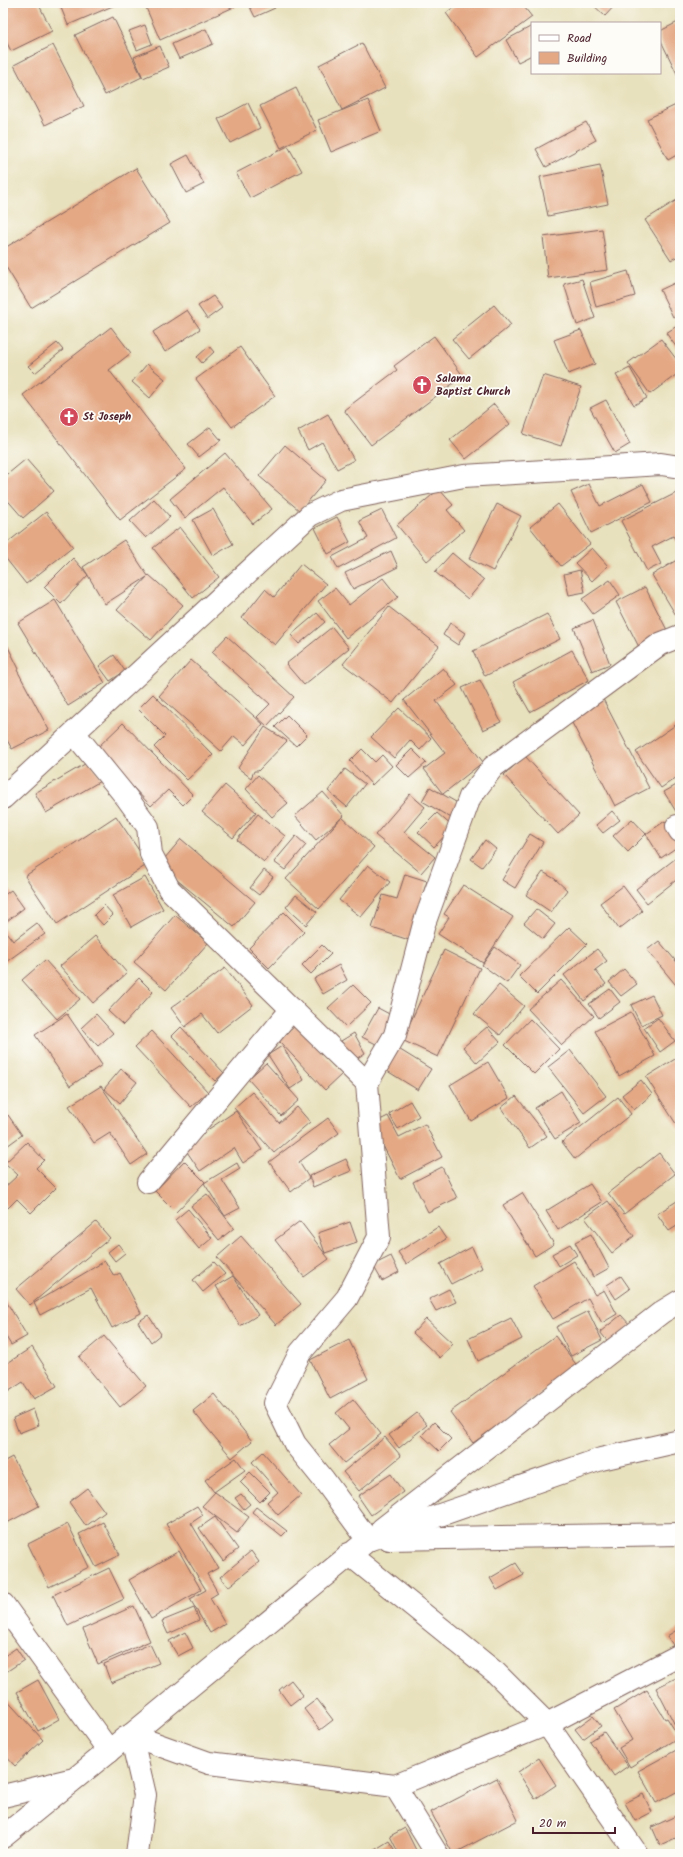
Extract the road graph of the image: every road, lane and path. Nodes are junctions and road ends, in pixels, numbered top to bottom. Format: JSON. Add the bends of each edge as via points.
{"nodes":[{"id":1,"x":680,"y":467,"type":"edge"},
{"id":2,"x":680,"y":636,"type":"edge"},
{"id":3,"x":74,"y":733,"type":"junction"},
{"id":4,"x":3,"y":798,"type":"edge"},
{"id":5,"x":292,"y":1009,"type":"junction"},
{"id":6,"x":367,"y":1082,"type":"junction"},
{"id":7,"x":148,"y":1182,"type":"dead end"},
{"id":8,"x":680,"y":1301,"type":"edge"},
{"id":9,"x":680,"y":1441,"type":"edge"},
{"id":10,"x":680,"y":1534,"type":"edge"},
{"id":11,"x":368,"y":1540,"type":"junction"},
{"id":12,"x":349,"y":1554,"type":"junction"},
{"id":13,"x":3,"y":1604,"type":"edge"},
{"id":14,"x":680,"y":1655,"type":"edge"},
{"id":15,"x":547,"y":1724,"type":"junction"},
{"id":16,"x":131,"y":1735,"type":"junction"},
{"id":17,"x":109,"y":1751,"type":"junction"},
{"id":18,"x":77,"y":1778,"type":"junction"},
{"id":19,"x":395,"y":1786,"type":"junction"},
{"id":20,"x":3,"y":1796,"type":"edge"},
{"id":21,"x":3,"y":1837,"type":"edge"},
{"id":22,"x":137,"y":1854,"type":"edge"},
{"id":23,"x":437,"y":1854,"type":"edge"},
{"id":24,"x":637,"y":1854,"type":"edge"}],
"edges":[{"from":1,"to":3,"type":"street","via":[[661,464],[464,476],[340,500],[310,515]]},
{"from":2,"to":6,"type":"street","via":[[660,644],[493,767],[470,797],[424,924],[395,1035]]},
{"from":3,"to":4,"type":"street"},
{"from":3,"to":5,"type":"street","via":[[148,827],[151,854],[169,889]]},
{"from":5,"to":6,"type":"street"},
{"from":5,"to":7,"type":"street"},
{"from":6,"to":11,"type":"street","via":[[379,1237],[347,1298],[300,1353],[275,1403],[294,1444]]},
{"from":8,"to":11,"type":"street","via":[[662,1312]]},
{"from":9,"to":11,"type":"street","via":[[601,1460]]},
{"from":10,"to":11,"type":"street"},
{"from":11,"to":12,"type":"street"},
{"from":12,"to":15,"type":"street","via":[[496,1674]]},
{"from":12,"to":16,"type":"street"},
{"from":13,"to":17,"type":"street"},
{"from":14,"to":15,"type":"street"},
{"from":15,"to":19,"type":"street"},
{"from":15,"to":24,"type":"street"},
{"from":16,"to":17,"type":"street"},
{"from":16,"to":19,"type":"street","via":[[209,1763]]},
{"from":16,"to":22,"type":"street","via":[[145,1795]]},
{"from":17,"to":18,"type":"street"},
{"from":18,"to":20,"type":"street"},
{"from":18,"to":21,"type":"street"},
{"from":19,"to":23,"type":"street"}]}
